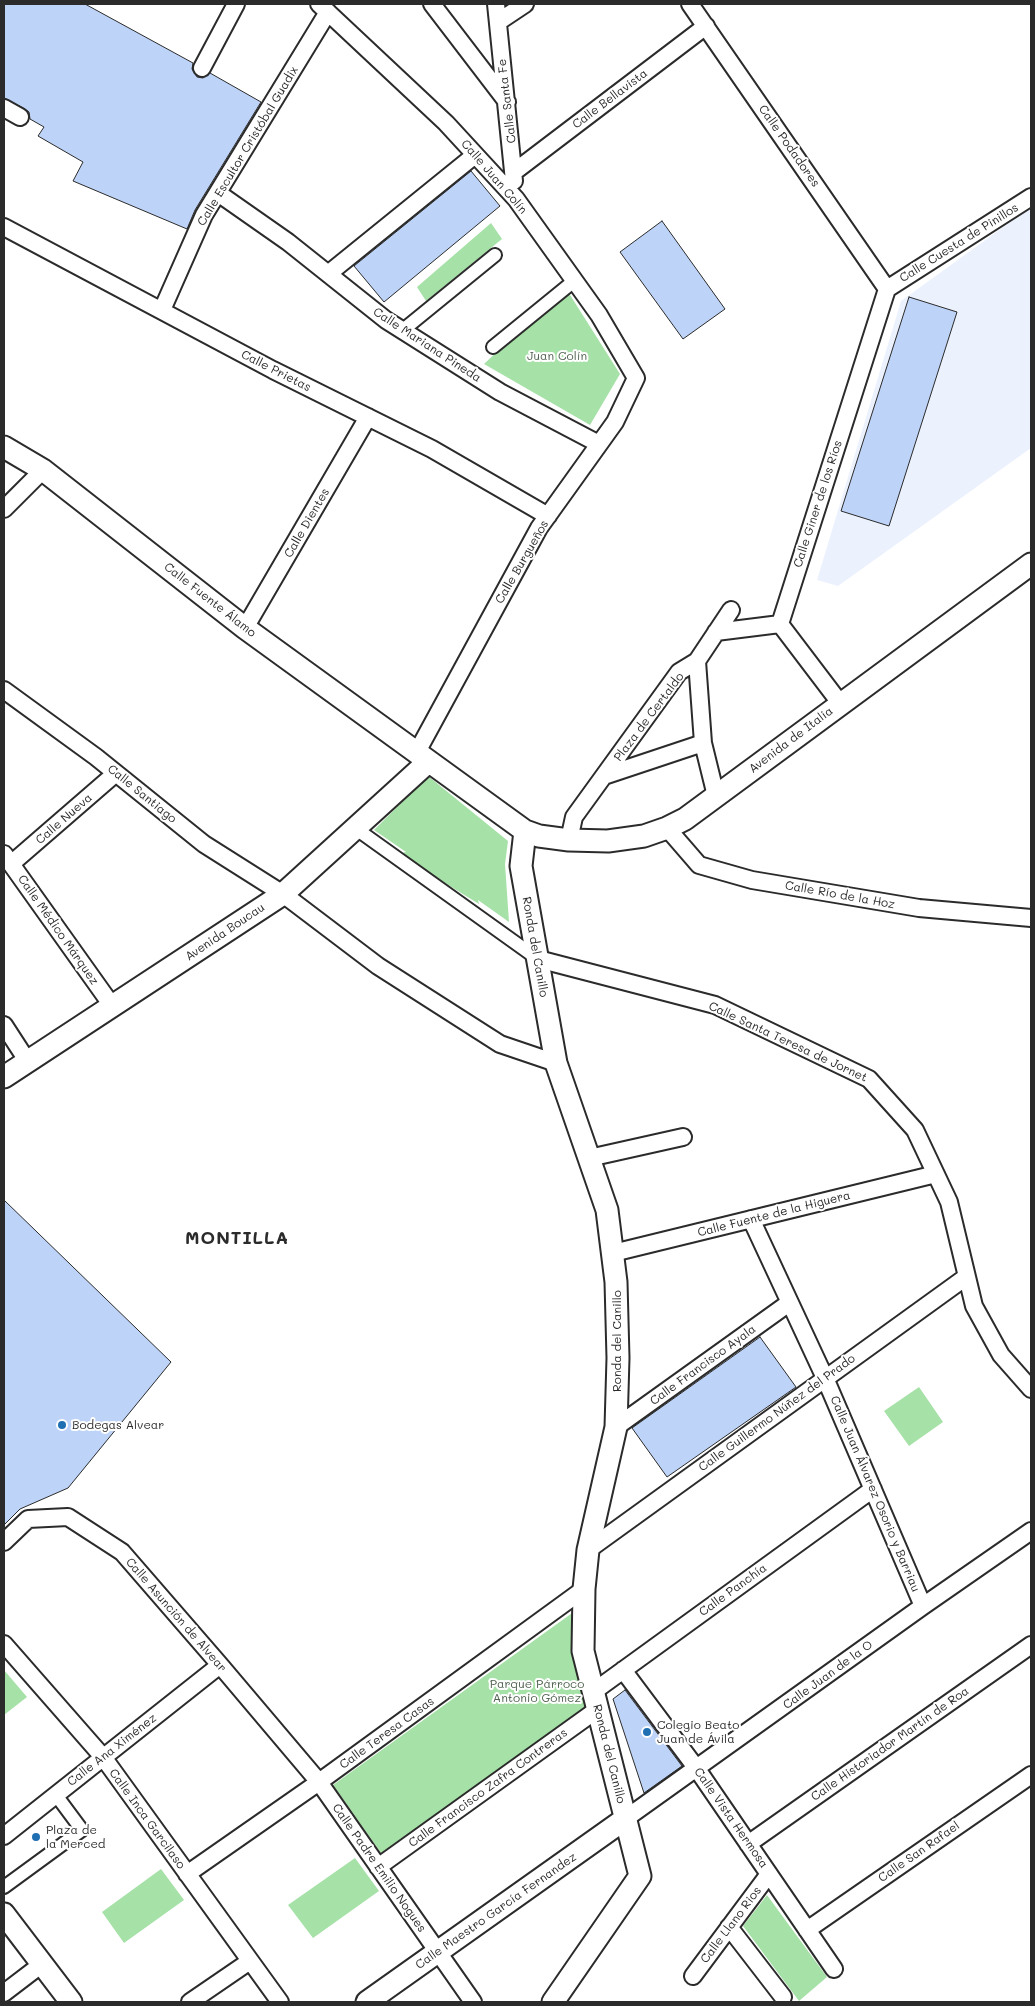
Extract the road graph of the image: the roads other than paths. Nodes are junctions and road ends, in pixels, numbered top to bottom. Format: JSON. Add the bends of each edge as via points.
{"nodes":[{"id":1,"x":236,"y":4,"type":"edge"},
{"id":2,"x":432,"y":4,"type":"edge"},
{"id":3,"x":496,"y":4,"type":"edge"},
{"id":4,"x":525,"y":4,"type":"edge"},
{"id":5,"x":690,"y":4,"type":"edge"},
{"id":6,"x":323,"y":8,"type":"edge"},
{"id":7,"x":498,"y":22,"type":"junction"},
{"id":8,"x":706,"y":26,"type":"junction"},
{"id":9,"x":202,"y":68,"type":"dead end"},
{"id":10,"x":507,"y":102,"type":"junction"},
{"id":11,"x":4,"y":108,"type":"edge"},
{"id":12,"x":20,"y":117,"type":"dead end"},
{"id":13,"x":475,"y":155,"type":"junction"},
{"id":14,"x":514,"y":172,"type":"junction"},
{"id":15,"x":218,"y":192,"type":"junction"},
{"id":16,"x":1031,"y":197,"type":"edge"},
{"id":17,"x":516,"y":199,"type":"junction"},
{"id":18,"x":4,"y":227,"type":"edge"},
{"id":19,"x":495,"y":255,"type":"dead end"},
{"id":20,"x":328,"y":274,"type":"junction"},
{"id":21,"x":574,"y":281,"type":"junction"},
{"id":22,"x":887,"y":289,"type":"junction"},
{"id":23,"x":162,"y":310,"type":"junction"},
{"id":24,"x":403,"y":330,"type":"junction"},
{"id":25,"x":493,"y":347,"type":"dead end"},
{"id":26,"x":636,"y":378,"type":"joint"},
{"id":27,"x":368,"y":417,"type":"junction"},
{"id":28,"x":599,"y":444,"type":"junction"},
{"id":29,"x":4,"y":447,"type":"edge"},
{"id":30,"x":43,"y":470,"type":"junction"},
{"id":31,"x":4,"y":509,"type":"edge"},
{"id":32,"x":548,"y":516,"type":"junction"},
{"id":33,"x":1031,"y":564,"type":"edge"},
{"id":34,"x":731,"y":610,"type":"dead end"},
{"id":35,"x":780,"y":624,"type":"junction"},
{"id":36,"x":245,"y":628,"type":"junction"},
{"id":37,"x":716,"y":632,"type":"junction"},
{"id":38,"x":698,"y":662,"type":"junction"},
{"id":39,"x":4,"y":690,"type":"edge"},
{"id":40,"x":840,"y":703,"type":"junction"},
{"id":41,"x":703,"y":743,"type":"junction"},
{"id":42,"x":422,"y":757,"type":"junction"},
{"id":43,"x":116,"y":773,"type":"junction"},
{"id":44,"x":604,"y":776,"type":"junction"},
{"id":45,"x":716,"y":796,"type":"junction"},
{"id":46,"x":355,"y":828,"type":"junction"},
{"id":47,"x":667,"y":828,"type":"junction"},
{"id":48,"x":524,"y":831,"type":"junction"},
{"id":49,"x":569,"y":840,"type":"junction"},
{"id":50,"x":8,"y":859,"type":"edge"},
{"id":51,"x":283,"y":894,"type":"junction"},
{"id":52,"x":1031,"y":918,"type":"edge"},
{"id":53,"x":538,"y":959,"type":"junction"},
{"id":54,"x":112,"y":1007,"type":"junction"},
{"id":55,"x":4,"y":1025,"type":"edge"},
{"id":56,"x":28,"y":1062,"type":"junction"},
{"id":57,"x":556,"y":1063,"type":"junction"},
{"id":58,"x":4,"y":1077,"type":"edge"},
{"id":59,"x":682,"y":1137,"type":"dead end"},
{"id":60,"x":589,"y":1158,"type":"junction"},
{"id":61,"x":936,"y":1174,"type":"junction"},
{"id":62,"x":751,"y":1219,"type":"junction"},
{"id":63,"x":613,"y":1253,"type":"junction"},
{"id":64,"x":966,"y":1277,"type":"junction"},
{"id":65,"x":789,"y":1303,"type":"junction"},
{"id":66,"x":825,"y":1378,"type":"junction"},
{"id":67,"x":1031,"y":1389,"type":"edge"},
{"id":68,"x":616,"y":1428,"type":"junction"},
{"id":69,"x":873,"y":1489,"type":"junction"},
{"id":70,"x":1031,"y":1531,"type":"edge"},
{"id":71,"x":4,"y":1542,"type":"edge"},
{"id":72,"x":588,"y":1550,"type":"junction"},
{"id":73,"x":584,"y":1589,"type":"junction"},
{"id":74,"x":924,"y":1606,"type":"junction"},
{"id":75,"x":4,"y":1644,"type":"edge"},
{"id":76,"x":1031,"y":1645,"type":"edge"},
{"id":77,"x":220,"y":1665,"type":"junction"},
{"id":78,"x":623,"y":1670,"type":"junction"},
{"id":79,"x":596,"y":1701,"type":"junction"},
{"id":80,"x":103,"y":1757,"type":"junction"},
{"id":81,"x":697,"y":1769,"type":"junction"},
{"id":82,"x":1031,"y":1775,"type":"edge"},
{"id":83,"x":319,"y":1782,"type":"junction"},
{"id":84,"x":56,"y":1795,"type":"junction"},
{"id":85,"x":626,"y":1819,"type":"junction"},
{"id":86,"x":4,"y":1836,"type":"edge"},
{"id":87,"x":748,"y":1844,"type":"junction"},
{"id":88,"x":378,"y":1867,"type":"junction"},
{"id":89,"x":187,"y":1874,"type":"junction"},
{"id":90,"x":769,"y":1874,"type":"junction"},
{"id":91,"x":4,"y":1887,"type":"edge"},
{"id":92,"x":4,"y":1914,"type":"edge"},
{"id":93,"x":729,"y":1927,"type":"junction"},
{"id":94,"x":807,"y":1930,"type":"junction"},
{"id":95,"x":438,"y":1952,"type":"junction"},
{"id":96,"x":250,"y":1961,"type":"junction"},
{"id":97,"x":42,"y":1964,"type":"junction"},
{"id":98,"x":834,"y":1969,"type":"dead end"},
{"id":99,"x":693,"y":1976,"type":"dead end"},
{"id":100,"x":4,"y":1993,"type":"edge"},
{"id":101,"x":783,"y":1997,"type":"dead end"},
{"id":102,"x":71,"y":2002,"type":"edge"},
{"id":103,"x":190,"y":2002,"type":"edge"},
{"id":104,"x":280,"y":2002,"type":"edge"},
{"id":105,"x":367,"y":2002,"type":"edge"},
{"id":106,"x":473,"y":2002,"type":"edge"},
{"id":107,"x":552,"y":2002,"type":"edge"}],
"edges":[{"from":1,"to":9,"type":"street"},
{"from":2,"to":10,"type":"street"},
{"from":3,"to":7,"type":"street","name":"Calle Santa Fe"},
{"from":4,"to":7,"type":"street"},
{"from":5,"to":8,"type":"street","name":"Calle Podadores"},
{"from":6,"to":13,"type":"street","name":"Calle Juan Colín","via":[[446,123]]},
{"from":6,"to":15,"type":"street","name":"Calle Escultor Cristóbal Guadix"},
{"from":7,"to":10,"type":"street","name":"Calle Santa Fe"},
{"from":8,"to":14,"type":"street","name":"Calle Bellavista"},
{"from":8,"to":22,"type":"street","name":"Calle Podadores"},
{"from":10,"to":14,"type":"street","name":"Calle Santa Fe"},
{"from":11,"to":12,"type":"street"},
{"from":13,"to":17,"type":"street","name":"Calle Juan Colín"},
{"from":13,"to":20,"type":"street"},
{"from":14,"to":17,"type":"street","name":"Calle Santa Fe"},
{"from":15,"to":20,"type":"street","name":"Calle Mariana Pineda"},
{"from":15,"to":23,"type":"street","name":"Calle Escultor Cristóbal Guadix","via":[[204,215]]},
{"from":16,"to":22,"type":"street","name":"Calle Cuesta de Pinillos"},
{"from":17,"to":21,"type":"street","name":"Calle Juan Colín"},
{"from":18,"to":23,"type":"street","name":"Calle Prietas"},
{"from":19,"to":24,"type":"street"},
{"from":20,"to":24,"type":"street","name":"Calle Mariana Pineda"},
{"from":21,"to":25,"type":"street"},
{"from":21,"to":26,"type":"street","name":"Calle Juan Colín","via":[[599,315]]},
{"from":22,"to":35,"type":"street","name":"Calle Giner de los Ríos"},
{"from":23,"to":27,"type":"street","name":"Calle Prietas"},
{"from":24,"to":28,"type":"street","name":"Calle Mariana Pineda","via":[[500,392]]},
{"from":26,"to":28,"type":"street","name":"Calle Burgueños","via":[[615,422]]},
{"from":27,"to":32,"type":"street","name":"Calle Prietas","via":[[432,449]]},
{"from":27,"to":36,"type":"street","name":"Calle Dientes"},
{"from":28,"to":32,"type":"street","name":"Calle Burgueños"},
{"from":29,"to":30,"type":"street","name":"Calle Fuente Álamo"},
{"from":30,"to":31,"type":"street"},
{"from":30,"to":36,"type":"street","name":"Calle Fuente Álamo"},
{"from":32,"to":42,"type":"street","name":"Calle Burgueños","via":[[534,537]]},
{"from":33,"to":40,"type":"street","name":"Avenida de Italia"},
{"from":34,"to":37,"type":"street","name":"Plaza de Certaldo"},
{"from":35,"to":37,"type":"street"},
{"from":35,"to":40,"type":"street"},
{"from":36,"to":42,"type":"street","name":"Calle Fuente Álamo"},
{"from":37,"to":38,"type":"street","name":"Plaza de Certaldo"},
{"from":38,"to":41,"type":"street","name":"Plaza de Certaldo"},
{"from":38,"to":44,"type":"street","name":"Plaza de Certaldo","via":[[680,672]]},
{"from":39,"to":43,"type":"street","name":"Calle Santiago"},
{"from":40,"to":45,"type":"street","name":"Avenida de Italia"},
{"from":41,"to":44,"type":"street","name":"Plaza de Certaldo"},
{"from":41,"to":45,"type":"street","name":"Plaza de Certaldo"},
{"from":42,"to":46,"type":"street","name":"Avenida Boucau"},
{"from":42,"to":48,"type":"street","name":"Avenida de Italia"},
{"from":43,"to":50,"type":"street","name":"Calle Nueva"},
{"from":43,"to":51,"type":"street","name":"Calle Santiago","via":[[204,844]]},
{"from":44,"to":49,"type":"street","name":"Plaza de Certaldo","via":[[574,817]]},
{"from":45,"to":47,"type":"street","name":"Avenida de Italia"},
{"from":46,"to":51,"type":"street","name":"Avenida Boucau"},
{"from":46,"to":53,"type":"street"},
{"from":47,"to":49,"type":"street","name":"Avenida de Italia","via":[[644,836],[608,841]]},
{"from":47,"to":52,"type":"street","name":"Calle Río de la Hoz","via":[[699,866],[752,880],[919,908]]},
{"from":48,"to":49,"type":"street","name":"Avenida de Italia"},
{"from":48,"to":53,"type":"street","name":"Ronda del Canillo","via":[[520,866]]},
{"from":50,"to":54,"type":"street","name":"Calle Médico Márquez"},
{"from":51,"to":54,"type":"street","name":"Avenida Boucau"},
{"from":51,"to":57,"type":"street","name":"Calle Santiago","via":[[378,966],[500,1044]]},
{"from":53,"to":57,"type":"street","name":"Ronda del Canillo"},
{"from":53,"to":61,"type":"street","name":"Calle Santa Teresa de Jornet","via":[[715,1005],[869,1079],[915,1130]]},
{"from":54,"to":56,"type":"street","name":"Avenida Boucau"},
{"from":55,"to":56,"type":"street"},
{"from":56,"to":58,"type":"street","name":"Avenida Boucau"},
{"from":57,"to":60,"type":"street","name":"Ronda del Canillo"},
{"from":59,"to":60,"type":"street"},
{"from":60,"to":63,"type":"street","name":"Ronda del Canillo","via":[[607,1210]]},
{"from":61,"to":62,"type":"street","name":"Calle Fuente de la Higuera"},
{"from":61,"to":64,"type":"street","name":"Calle Santa Teresa de Jornet","via":[[950,1202]]},
{"from":62,"to":63,"type":"street","name":"Calle Fuente de la Higuera"},
{"from":62,"to":65,"type":"street","name":"Calle Juan Álvarez Osorio y Barriau"},
{"from":63,"to":68,"type":"street","name":"Ronda del Canillo","via":[[617,1292]]},
{"from":64,"to":66,"type":"street","name":"Calle Guillermo Núñez del Prado"},
{"from":64,"to":67,"type":"street","name":"Calle Santa Teresa de Jornet","via":[[974,1306],[1001,1355]]},
{"from":65,"to":66,"type":"street","name":"Calle Juan Álvarez Osorio y Barriau"},
{"from":65,"to":68,"type":"street","name":"Calle Francisco Ayala"},
{"from":66,"to":69,"type":"street","name":"Calle Juan Álvarez Osorio y Barriau"},
{"from":66,"to":72,"type":"street","name":"Calle Guillermo Núñez del Prado"},
{"from":68,"to":72,"type":"street","name":"Ronda del Canillo"},
{"from":69,"to":74,"type":"street","name":"Calle Juan Álvarez Osorio y Barriau"},
{"from":69,"to":78,"type":"street","name":"Calle Panchía"},
{"from":70,"to":74,"type":"street","name":"Calle Juan de la O"},
{"from":71,"to":77,"type":"street","name":"Calle Asunción de Alvear","via":[[28,1519],[68,1517],[122,1552]]},
{"from":72,"to":73,"type":"street","name":"Ronda del Canillo"},
{"from":73,"to":79,"type":"street","name":"Ronda del Canillo","via":[[583,1651]]},
{"from":73,"to":83,"type":"street","name":"Calle Teresa Casas"},
{"from":74,"to":81,"type":"street","name":"Calle Juan de la O"},
{"from":75,"to":80,"type":"street","name":"Calle Inca Garcilaso"},
{"from":76,"to":87,"type":"street","name":"Calle Historiador Martín de Roa"},
{"from":77,"to":80,"type":"street","name":"Calle Ana Ximénez"},
{"from":77,"to":83,"type":"street","name":"Calle Asunción de Alvear"},
{"from":78,"to":79,"type":"street","name":"Calle Panchía"},
{"from":78,"to":81,"type":"street","name":"Calle Vista Hermosa"},
{"from":79,"to":85,"type":"street","name":"Ronda del Canillo"},
{"from":79,"to":88,"type":"street","name":"Calle Francisco Zafra Contreras"},
{"from":80,"to":84,"type":"street","name":"Calle Ana Ximénez"},
{"from":80,"to":89,"type":"street","name":"Calle Inca Garcilaso"},
{"from":81,"to":85,"type":"street","name":"Calle Juan de la O"},
{"from":81,"to":87,"type":"street","name":"Calle Vista Hermosa"},
{"from":82,"to":94,"type":"street","name":"Calle San Rafael"},
{"from":83,"to":88,"type":"street","name":"Calle Padre Emilio Nogues"},
{"from":83,"to":89,"type":"street","name":"Calle Teresa Casas"},
{"from":84,"to":86,"type":"street","name":"Calle Ana Ximénez"},
{"from":84,"to":91,"type":"street","via":[[82,1830]]},
{"from":85,"to":95,"type":"street","name":"Calle Maestro García Fernandez"},
{"from":85,"to":107,"type":"street","name":"Ronda del Canillo","via":[[640,1876]]},
{"from":87,"to":90,"type":"street","name":"Calle Vista Hermosa"},
{"from":88,"to":95,"type":"street","name":"Calle Padre Emilio Nogues"},
{"from":89,"to":96,"type":"street","name":"Calle Inca Garcilaso"},
{"from":90,"to":93,"type":"street","name":"Calle Llano Rios"},
{"from":90,"to":94,"type":"street","name":"Calle Vista Hermosa"},
{"from":92,"to":97,"type":"street"},
{"from":93,"to":99,"type":"street","name":"Calle Llano Rios"},
{"from":93,"to":101,"type":"street"},
{"from":94,"to":98,"type":"street","name":"Calle Vista Hermosa"},
{"from":95,"to":105,"type":"street","name":"Calle Maestro García Fernandez"},
{"from":95,"to":106,"type":"street","name":"Calle Padre Emilio Nogues"},
{"from":96,"to":103,"type":"street"},
{"from":96,"to":104,"type":"street","name":"Calle Inca Garcilaso"},
{"from":97,"to":100,"type":"street"},
{"from":97,"to":102,"type":"street"}]}
